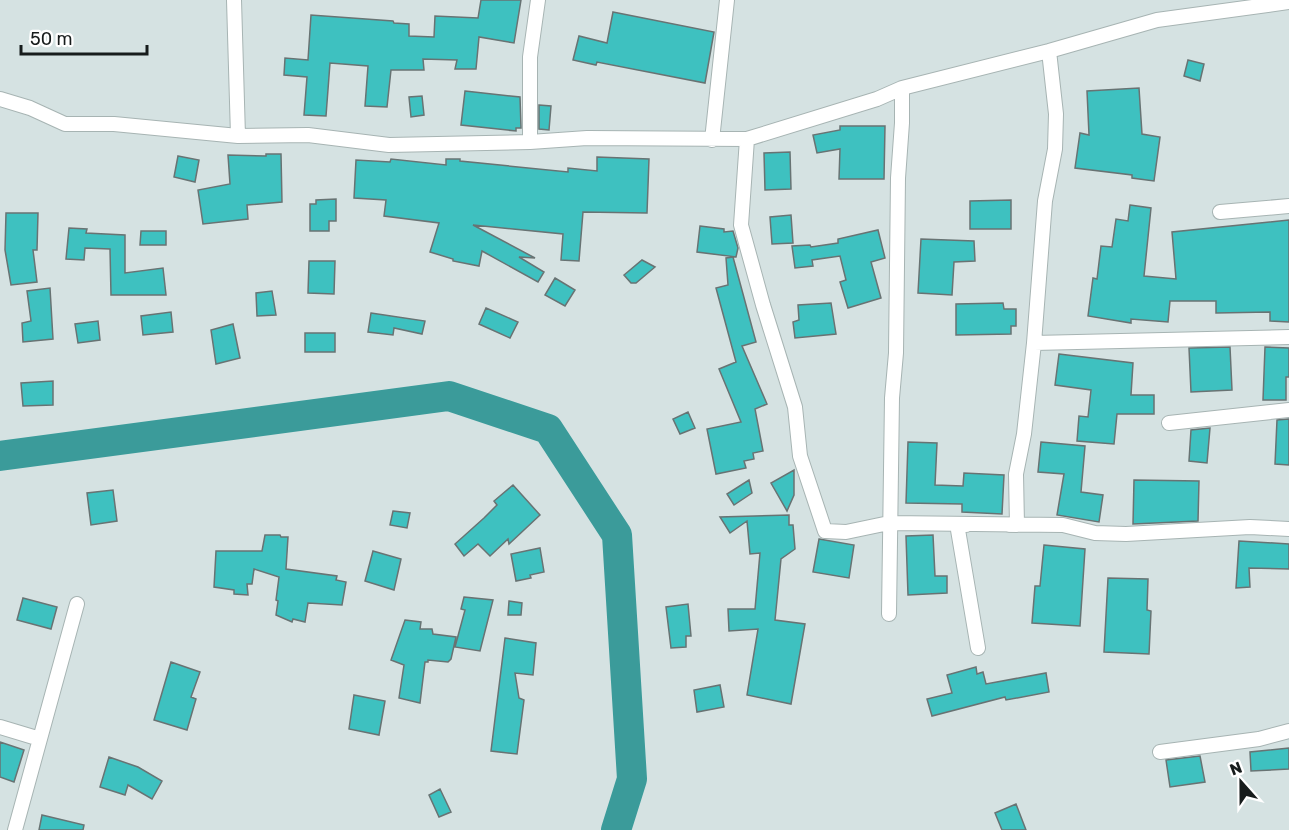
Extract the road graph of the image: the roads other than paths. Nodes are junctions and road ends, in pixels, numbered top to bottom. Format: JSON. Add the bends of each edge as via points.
{"nodes":[{"id":1,"x":234,"y":0,"type":"edge"},
{"id":2,"x":538,"y":0,"type":"edge"},
{"id":3,"x":727,"y":0,"type":"edge"},
{"id":4,"x":1289,"y":2,"type":"edge"},
{"id":5,"x":1049,"y":51,"type":"junction"},
{"id":6,"x":902,"y":88,"type":"junction"},
{"id":7,"x":0,"y":99,"type":"edge"},
{"id":8,"x":238,"y":136,"type":"junction"},
{"id":9,"x":747,"y":139,"type":"junction"},
{"id":10,"x":712,"y":140,"type":"junction"},
{"id":11,"x":530,"y":142,"type":"junction"},
{"id":12,"x":1289,"y":206,"type":"edge"},
{"id":13,"x":1220,"y":212,"type":"dead end"},
{"id":14,"x":1289,"y":337,"type":"edge"},
{"id":15,"x":1034,"y":343,"type":"junction"},
{"id":16,"x":1289,"y":410,"type":"edge"},
{"id":17,"x":1169,"y":423,"type":"dead end"},
{"id":18,"x":889,"y":523,"type":"junction"},
{"id":19,"x":957,"y":525,"type":"junction"},
{"id":20,"x":1017,"y":525,"type":"junction"},
{"id":21,"x":1289,"y":529,"type":"edge"},
{"id":22,"x":77,"y":604,"type":"dead end"},
{"id":23,"x":889,"y":614,"type":"dead end"},
{"id":24,"x":978,"y":648,"type":"dead end"},
{"id":25,"x":0,"y":727,"type":"edge"},
{"id":26,"x":1289,"y":731,"type":"edge"},
{"id":27,"x":40,"y":739,"type":"junction"},
{"id":28,"x":1160,"y":752,"type":"dead end"},
{"id":29,"x":15,"y":830,"type":"edge"}],
"edges":[{"from":1,"to":8,"type":"street"},
{"from":2,"to":11,"type":"street","via":[[530,57]]},
{"from":3,"to":10,"type":"street"},
{"from":4,"to":5,"type":"street","via":[[1157,20]]},
{"from":5,"to":6,"type":"street"},
{"from":5,"to":15,"type":"street","via":[[1056,114],[1055,149],[1045,201]]},
{"from":6,"to":9,"type":"street"},
{"from":6,"to":18,"type":"street"},
{"from":7,"to":8,"type":"street","via":[[64,124],[114,124]]},
{"from":8,"to":11,"type":"street","via":[[308,135],[389,145]]},
{"from":9,"to":10,"type":"street"},
{"from":9,"to":18,"type":"street","via":[[741,225],[795,407],[800,456],[825,531],[846,532]]},
{"from":10,"to":11,"type":"street","via":[[587,138]]},
{"from":12,"to":13,"type":"street"},
{"from":14,"to":15,"type":"street"},
{"from":15,"to":20,"type":"street","via":[[1016,474]]},
{"from":16,"to":17,"type":"street"},
{"from":18,"to":19,"type":"street"},
{"from":18,"to":23,"type":"street"},
{"from":19,"to":20,"type":"street"},
{"from":19,"to":24,"type":"street"},
{"from":20,"to":21,"type":"street","via":[[1063,525],[1095,533],[1126,534],[1250,527]]},
{"from":22,"to":27,"type":"street"},
{"from":25,"to":27,"type":"street"},
{"from":26,"to":28,"type":"street","via":[[1259,739]]},
{"from":27,"to":29,"type":"street"}]}
